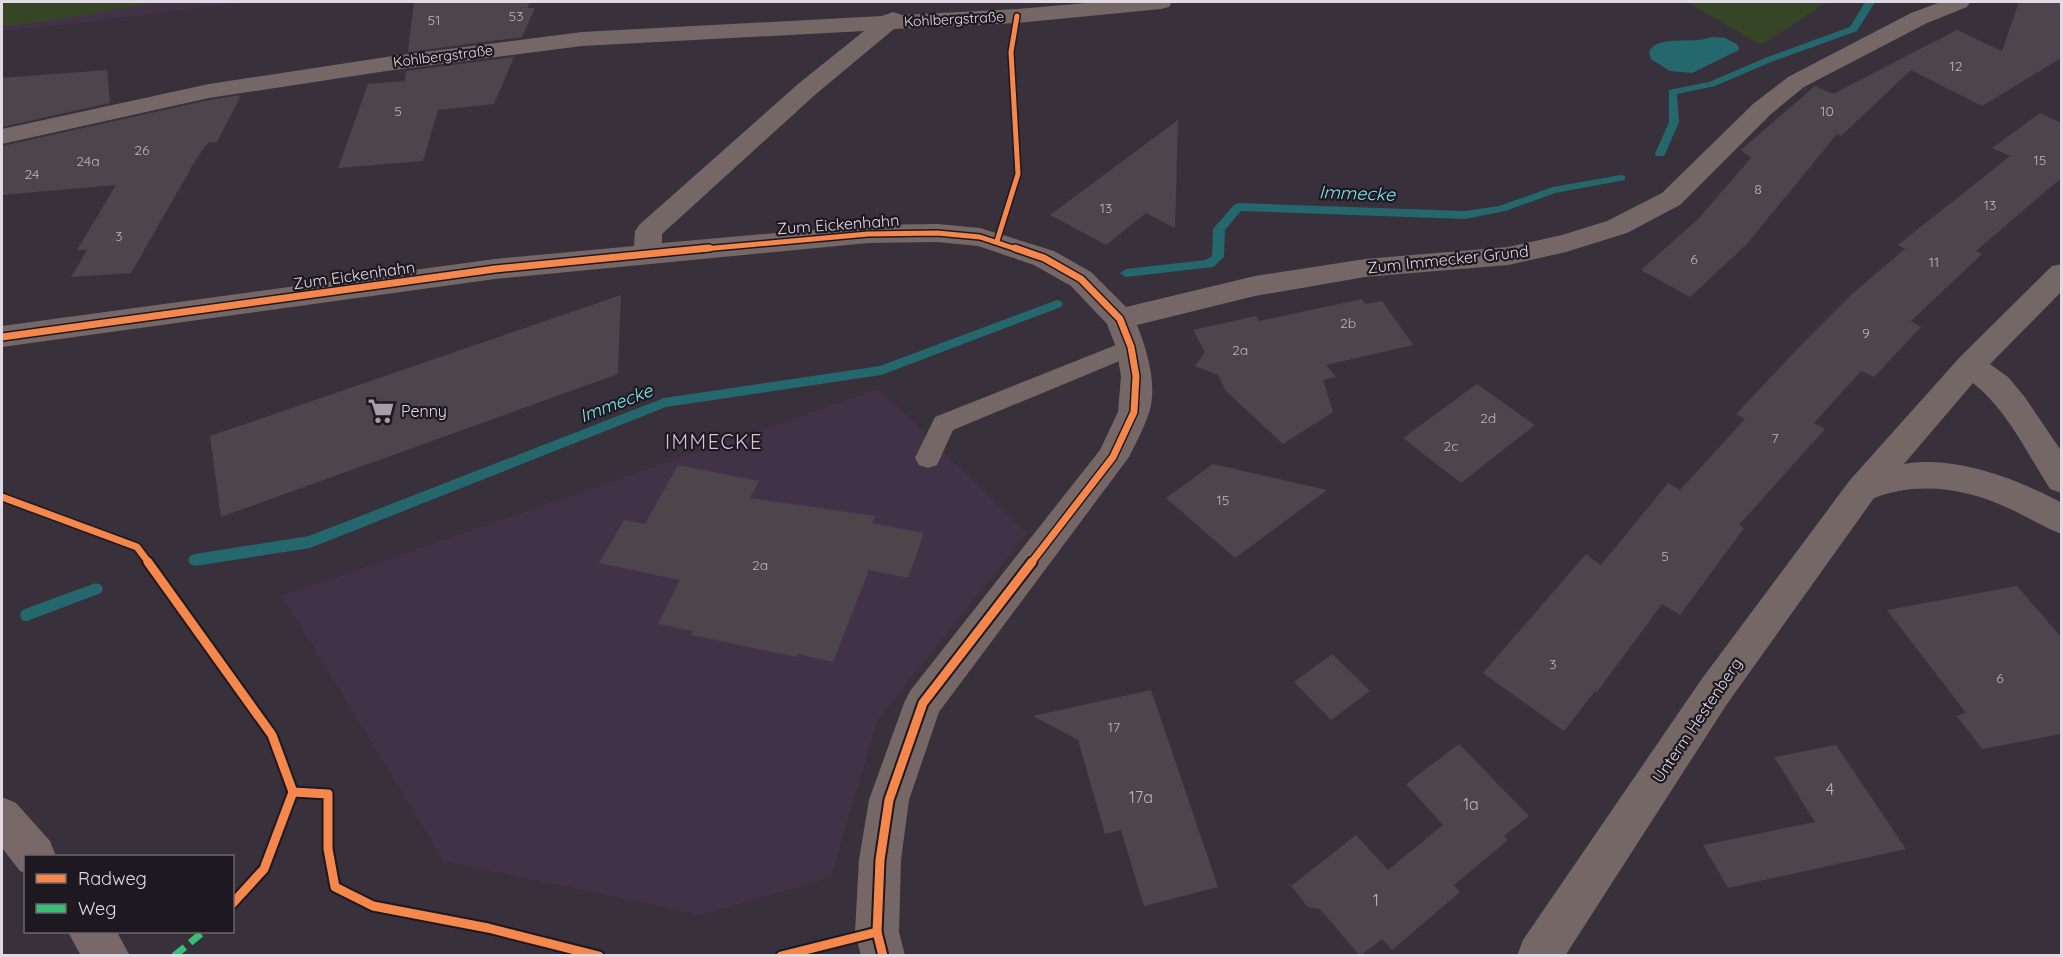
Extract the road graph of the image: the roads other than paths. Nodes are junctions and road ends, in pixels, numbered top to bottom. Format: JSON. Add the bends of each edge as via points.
{"nodes":[{"id":1,"x":911,"y":2,"type":"edge"},
{"id":2,"x":1161,"y":2,"type":"edge"},
{"id":3,"x":1959,"y":2,"type":"edge"},
{"id":4,"x":890,"y":22,"type":"junction"},
{"id":5,"x":2,"y":136,"type":"edge"},
{"id":6,"x":647,"y":254,"type":"junction"},
{"id":7,"x":2061,"y":273,"type":"edge"},
{"id":8,"x":1125,"y":333,"type":"junction"},
{"id":9,"x":2,"y":337,"type":"edge"},
{"id":10,"x":1971,"y":365,"type":"junction"},
{"id":11,"x":928,"y":458,"type":"dead end"},
{"id":12,"x":2061,"y":480,"type":"edge"},
{"id":13,"x":1862,"y":489,"type":"junction"},
{"id":14,"x":2061,"y":520,"type":"edge"},
{"id":15,"x":2,"y":817,"type":"edge"},
{"id":16,"x":34,"y":855,"type":"edge"},
{"id":17,"x":91,"y":933,"type":"edge"},
{"id":18,"x":108,"y":956,"type":"edge"},
{"id":19,"x":883,"y":956,"type":"edge"},
{"id":20,"x":1539,"y":956,"type":"edge"}],
"edges":[{"from":1,"to":4,"type":"street","name":"Kohlbergstraße"},
{"from":2,"to":4,"type":"street","name":"Kohlbergstraße","via":[[1017,16]]},
{"from":3,"to":8,"type":"street","name":"Zum Immecker Grund","via":[[1919,18],[1796,82],[1762,109],[1671,199],[1617,227],[1508,256],[1365,268],[1255,286]]},
{"from":4,"to":5,"type":"street","name":"Kohlbergstraße","via":[[582,39],[393,63],[209,91]]},
{"from":4,"to":6,"type":"street","name":"Kohlbergstraße","via":[[807,89],[649,231]]},
{"from":6,"to":8,"type":"street","name":"Zum Eickenhahn","via":[[868,234],[980,237],[1044,258],[1081,279]]},
{"from":6,"to":9,"type":"street","name":"Zum Eickenhahn","via":[[472,273]]},
{"from":7,"to":10,"type":"street","name":"Unterm Hestenberg"},
{"from":8,"to":11,"type":"lane","via":[[944,424]]},
{"from":8,"to":19,"type":"street","via":[[1136,376],[1134,412],[1113,458],[922,703],[888,810],[880,860],[877,932]]},
{"from":10,"to":12,"type":"street","via":[[1997,385],[2013,404]]},
{"from":10,"to":13,"type":"street","name":"Unterm Hestenberg"},
{"from":13,"to":14,"type":"street","via":[[1878,481],[1911,475],[1965,480],[2015,495]]},
{"from":13,"to":20,"type":"street","name":"Unterm Hestenberg","via":[[1714,692]]},
{"from":15,"to":16,"type":"main road"},
{"from":17,"to":18,"type":"main road"}]}
